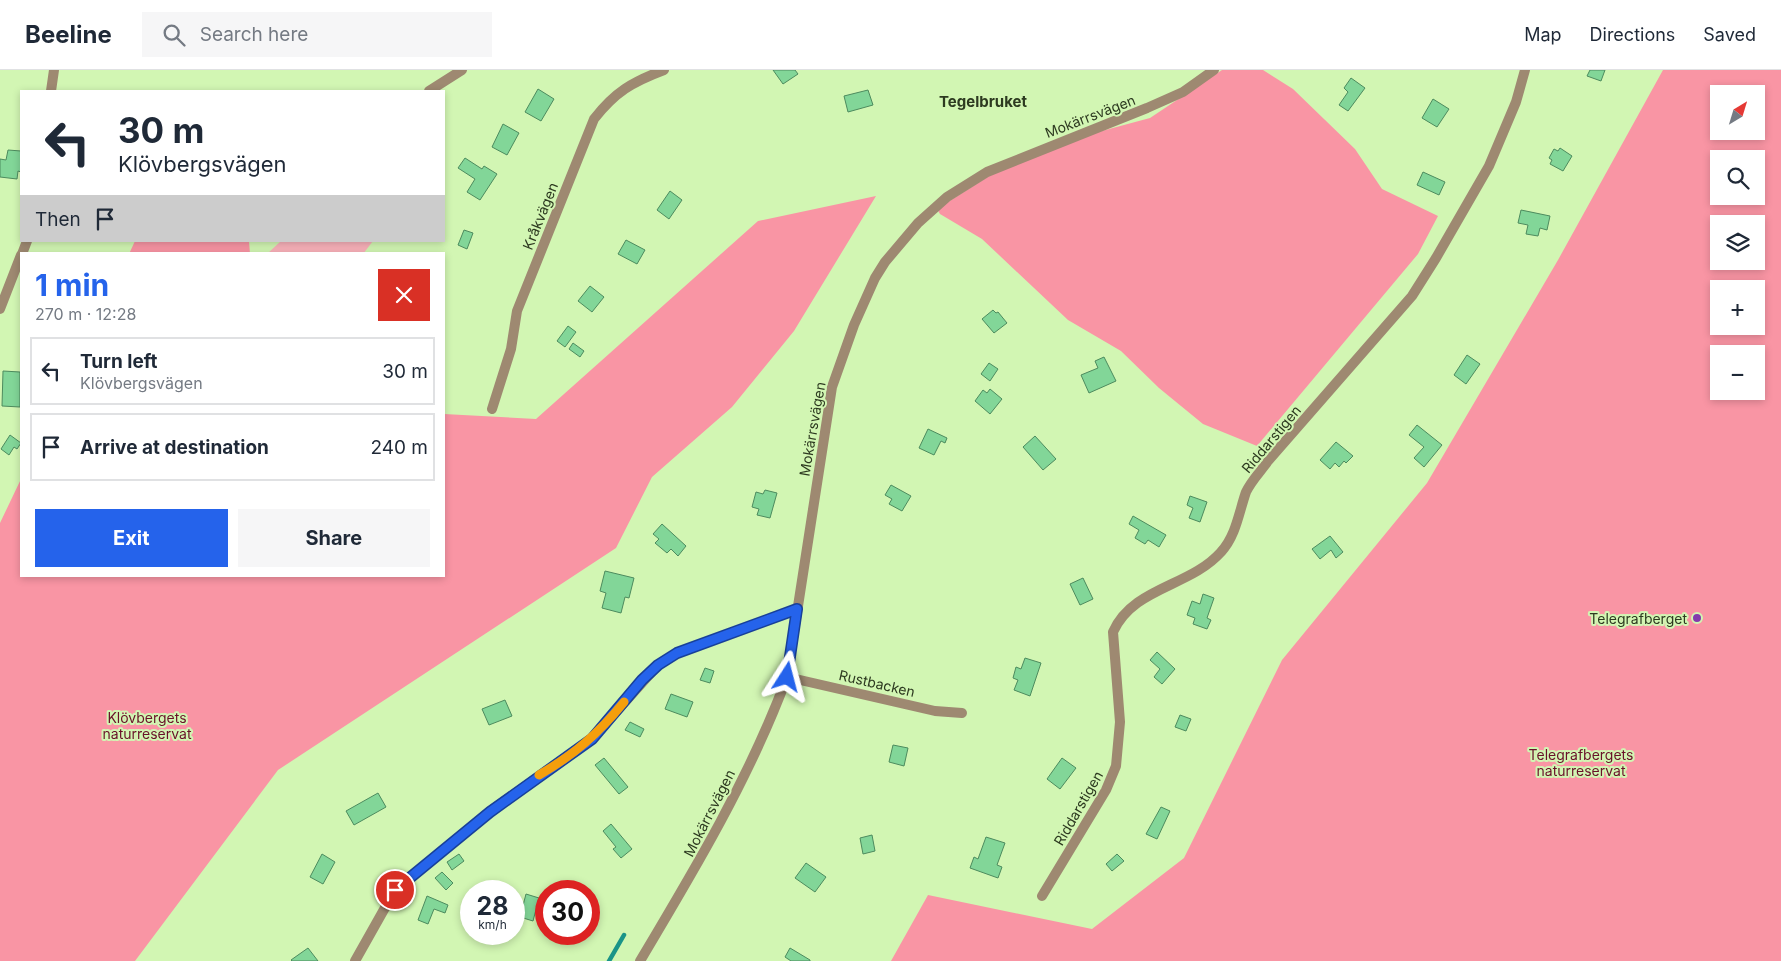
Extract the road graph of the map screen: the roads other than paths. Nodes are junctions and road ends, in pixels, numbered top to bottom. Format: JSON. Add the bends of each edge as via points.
{"nodes":[{"id":1,"x":54,"y":70,"type":"edge"},
{"id":2,"x":462,"y":70,"type":"edge"},
{"id":3,"x":664,"y":70,"type":"edge"},
{"id":4,"x":1214,"y":70,"type":"edge"},
{"id":5,"x":1525,"y":70,"type":"edge"},
{"id":6,"x":51,"y":90,"type":"edge"},
{"id":7,"x":431,"y":90,"type":"edge"},
{"id":8,"x":20,"y":260,"type":"edge"},
{"id":9,"x":0,"y":309,"type":"edge"},
{"id":10,"x":492,"y":409,"type":"dead end"},
{"id":11,"x":797,"y":609,"type":"junction"},
{"id":12,"x":787,"y":677,"type":"junction"},
{"id":13,"x":962,"y":713,"type":"dead end"},
{"id":14,"x":1042,"y":896,"type":"dead end"},
{"id":15,"x":356,"y":961,"type":"edge"},
{"id":16,"x":640,"y":961,"type":"edge"}],
"edges":[{"from":1,"to":6,"type":"street"},
{"from":2,"to":7,"type":"street"},
{"from":3,"to":10,"type":"street","name":"Kråkvägen","via":[[609,99],[594,119],[520,303],[511,349]]},
{"from":4,"to":11,"type":"street","name":"Mokärrsvägen","via":[[1183,92],[1148,108],[987,172],[947,198],[918,223],[885,262],[854,325],[832,387]]},
{"from":5,"to":14,"type":"street","name":"Riddarstigen","via":[[1516,102],[1489,166],[1412,296],[1268,461],[1247,490],[1233,532],[1222,551],[1197,572],[1127,609],[1118,620],[1113,632],[1120,722],[1116,766],[1106,790]]},
{"from":8,"to":9,"type":"street"},
{"from":11,"to":12,"type":"street","name":"Mokärrsvägen"},
{"from":11,"to":15,"type":"street","via":[[677,653],[658,665],[592,739],[490,812],[395,890]]},
{"from":12,"to":13,"type":"street","name":"Rustbacken","via":[[935,711]]},
{"from":12,"to":16,"type":"street","name":"Mokärrsvägen","via":[[772,718],[702,858]]}]}
